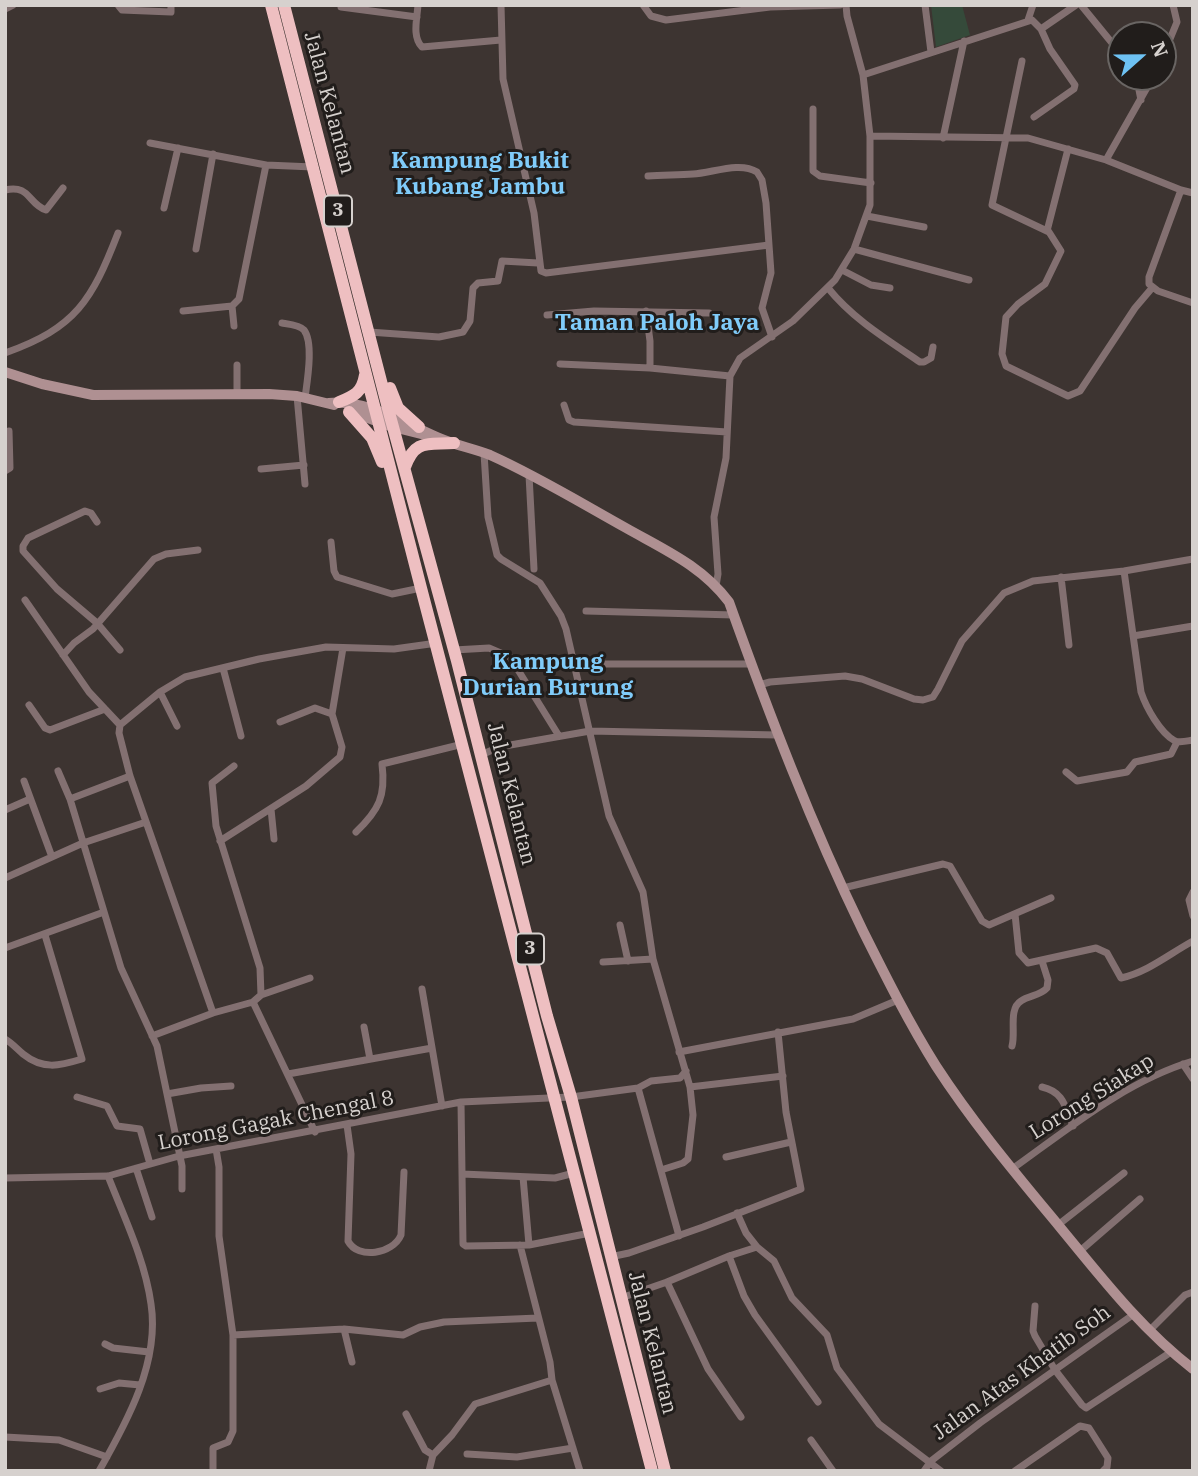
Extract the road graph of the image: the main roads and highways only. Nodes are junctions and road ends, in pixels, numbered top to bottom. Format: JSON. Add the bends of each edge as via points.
{"nodes":[{"id":1,"x":275,"y":6,"type":"edge"},
{"id":2,"x":374,"y":352,"type":"junction"},
{"id":3,"x":366,"y":372,"type":"junction"},
{"id":4,"x":334,"y":402,"type":"road end"},
{"id":5,"x":349,"y":412,"type":"road end"},
{"id":6,"x":384,"y":419,"type":"junction"},
{"id":7,"x":419,"y":427,"type":"road end"},
{"id":8,"x":454,"y":443,"type":"road end"},
{"id":9,"x":405,"y":467,"type":"junction"},
{"id":10,"x":400,"y":507,"type":"junction"},
{"id":11,"x":456,"y":655,"type":"junction"},
{"id":12,"x":449,"y":688,"type":"junction"},
{"id":13,"x":652,"y":1471,"type":"edge"},
{"id":14,"x":665,"y":1471,"type":"edge"}],
"edges":[{"from":1,"to":2,"type":"highway","name":"Jalan Kelantan","number":"3"},
{"from":1,"to":3,"type":"highway","name":"Jalan Kelantan","number":"3"},
{"from":2,"to":6,"type":"highway","name":"Jalan Kelantan","number":"3"},
{"from":2,"to":7,"type":"highway","via":[[398,408]]},
{"from":3,"to":4,"type":"highway","via":[[363,387],[354,396]]},
{"from":3,"to":6,"type":"highway","name":"Jalan Kelantan","number":"3"},
{"from":5,"to":10,"type":"highway","via":[[372,438]]},
{"from":6,"to":9,"type":"highway","name":"Jalan Kelantan","number":"3"},
{"from":6,"to":10,"type":"highway","name":"Jalan Kelantan","number":"3"},
{"from":8,"to":9,"type":"highway","via":[[416,448]]},
{"from":9,"to":11,"type":"highway","name":"Jalan Kelantan","number":"3"},
{"from":10,"to":12,"type":"highway","name":"Jalan Kelantan","number":"3"},
{"from":11,"to":12,"type":"highway","via":[[454,683]]},
{"from":11,"to":14,"type":"highway","name":"Jalan Kelantan","number":"3"},
{"from":12,"to":13,"type":"highway","name":"Jalan Kelantan","number":"3"}]}
